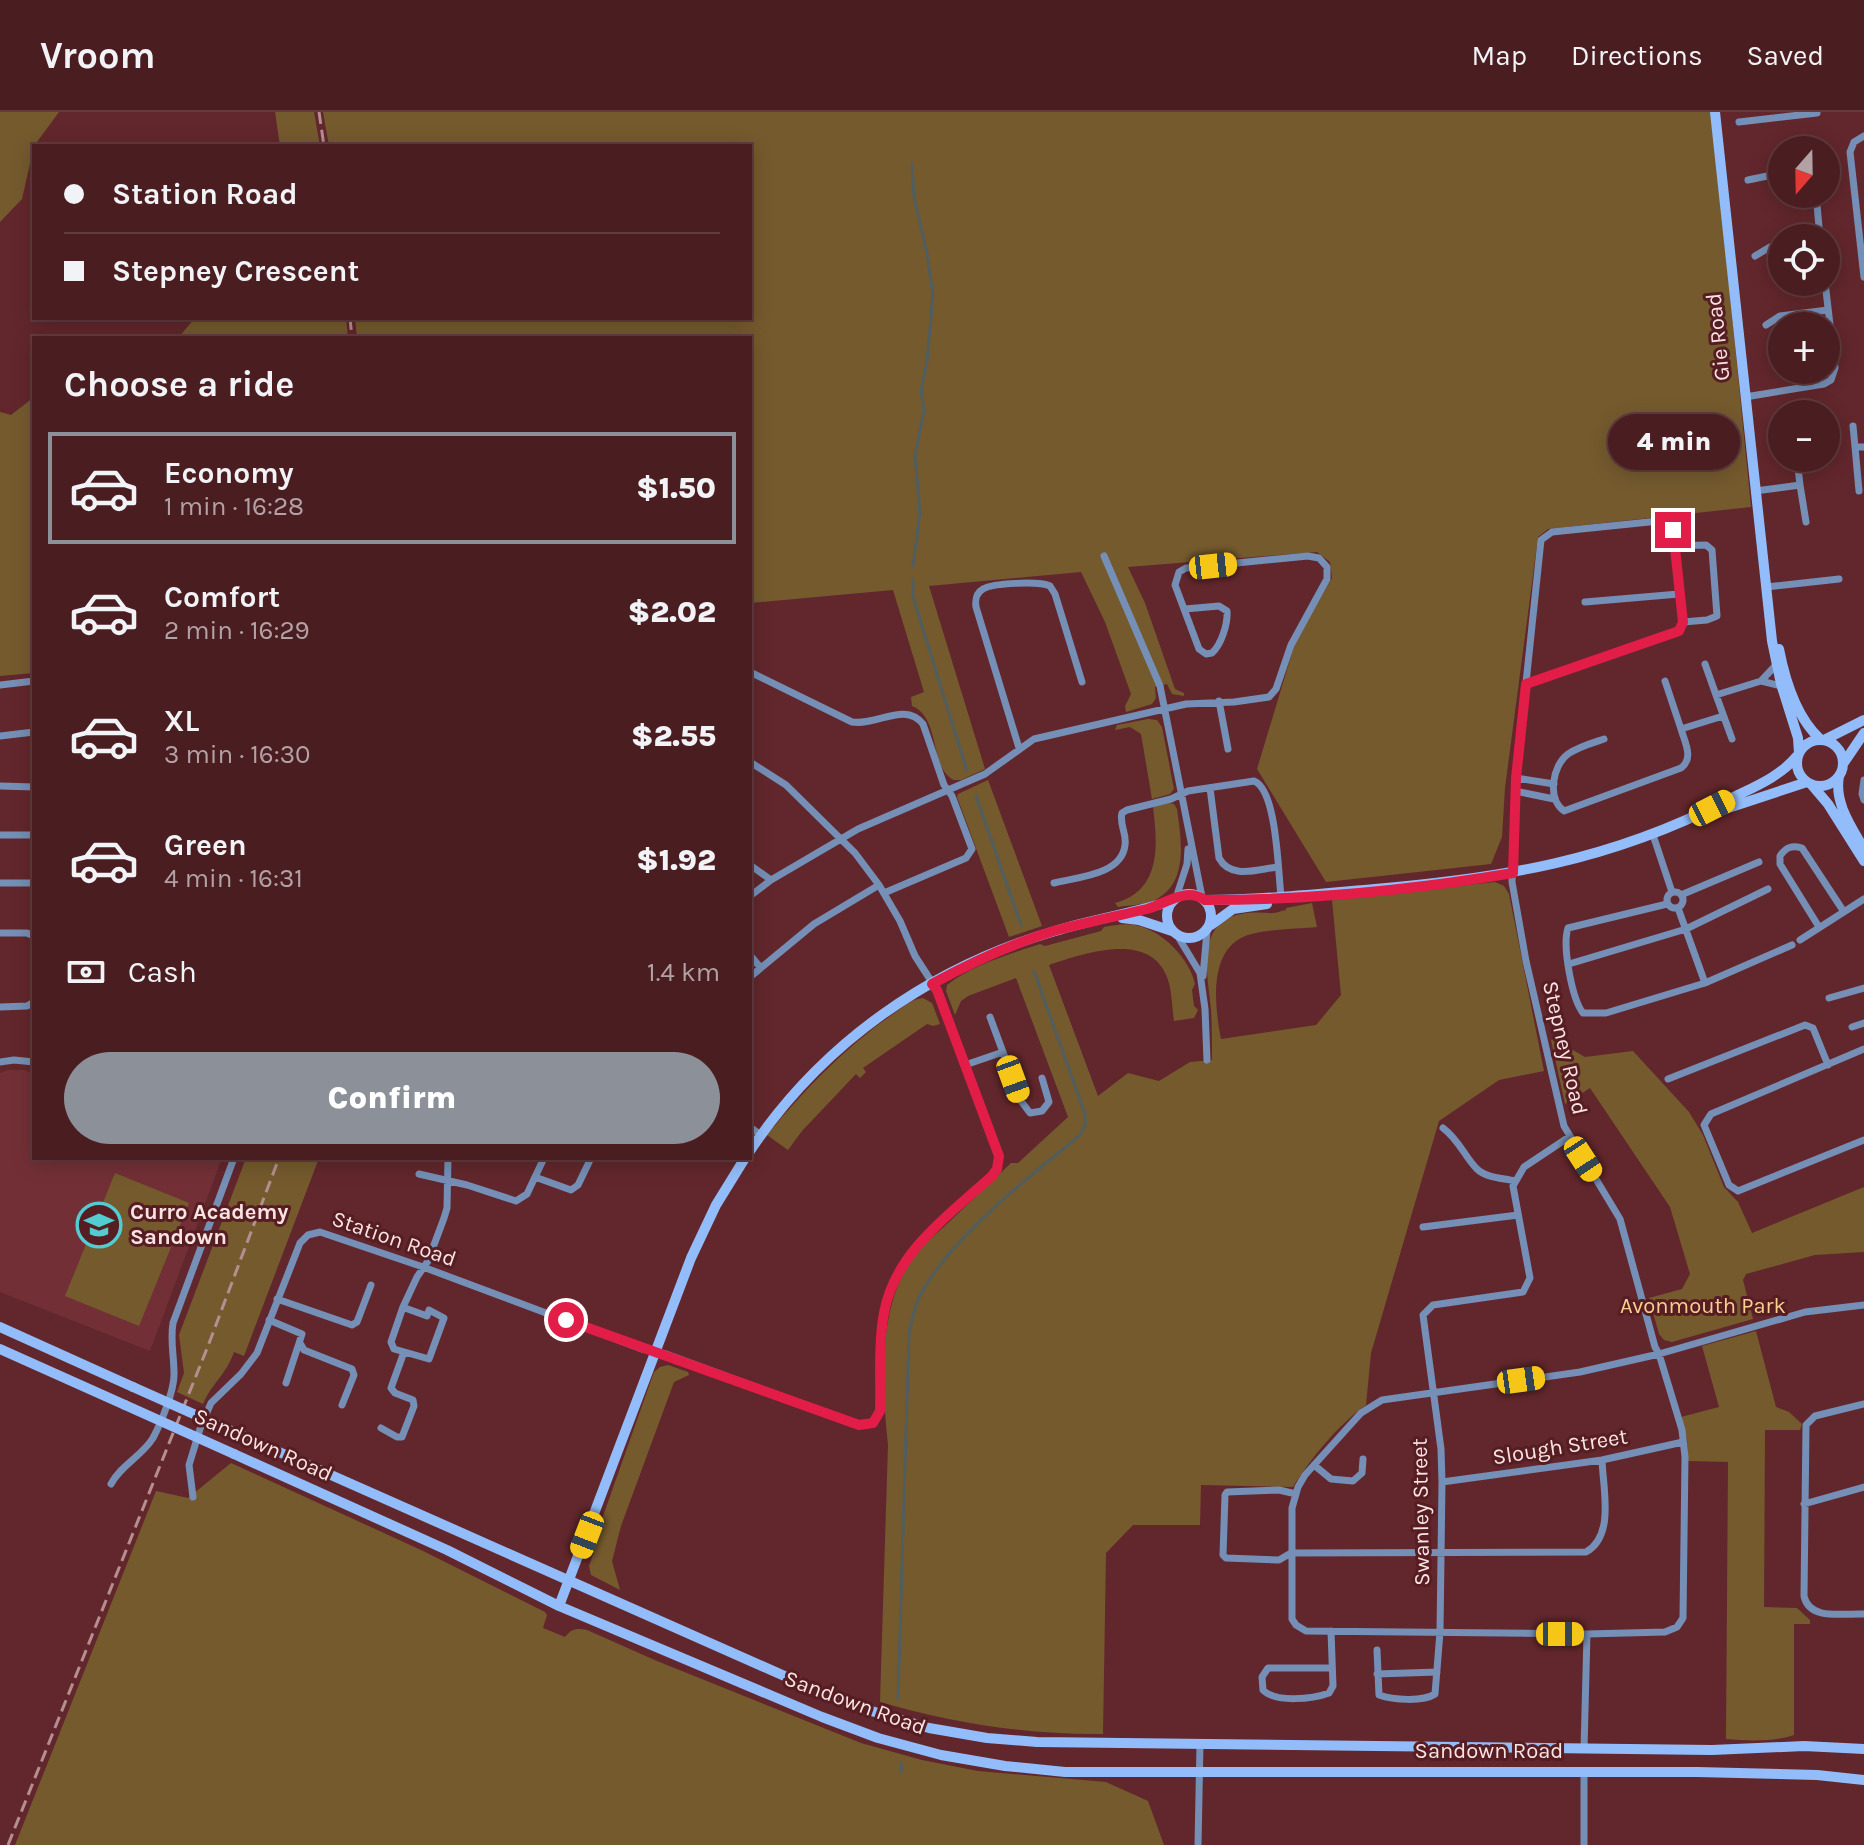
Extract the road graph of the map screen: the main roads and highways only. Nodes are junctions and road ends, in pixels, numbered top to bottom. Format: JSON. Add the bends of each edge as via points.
{"nodes":[{"id":1,"x":1715,"y":112,"type":"edge"},
{"id":2,"x":1768,"y":604,"type":"junction"},
{"id":3,"x":1864,"y":720,"type":"edge"},
{"id":4,"x":1864,"y":733,"type":"edge"},
{"id":5,"x":1822,"y":740,"type":"junction"},
{"id":6,"x":1798,"y":754,"type":"junction"},
{"id":7,"x":1843,"y":764,"type":"junction"},
{"id":8,"x":1839,"y":776,"type":"junction"},
{"id":9,"x":1809,"y":783,"type":"junction"},
{"id":10,"x":1690,"y":819,"type":"junction"},
{"id":11,"x":1864,"y":849,"type":"edge"},
{"id":12,"x":1864,"y":861,"type":"edge"},
{"id":13,"x":1299,"y":897,"type":"junction"},
{"id":14,"x":1203,"y":898,"type":"junction"},
{"id":15,"x":1175,"y":899,"type":"junction"},
{"id":16,"x":1084,"y":923,"type":"junction"},
{"id":17,"x":1209,"y":928,"type":"junction"},
{"id":18,"x":1175,"y":933,"type":"junction"},
{"id":19,"x":752,"y":1148,"type":"edge"},
{"id":20,"x":744,"y":1160,"type":"edge"},
{"id":21,"x":0,"y":1327,"type":"edge"},
{"id":22,"x":0,"y":1349,"type":"edge"},
{"id":23,"x":569,"y":1581,"type":"junction"},
{"id":24,"x":559,"y":1606,"type":"junction"},
{"id":25,"x":1864,"y":1749,"type":"edge"},
{"id":26,"x":1864,"y":1780,"type":"edge"}],
"edges":[{"from":1,"to":2,"type":"main road","name":"Gie Road"},
{"from":2,"to":5,"type":"main road","name":"Gie Road","via":[[1792,695]]},
{"from":2,"to":6,"type":"main road","name":"Gie Road","via":[[1776,665]]},
{"from":3,"to":5,"type":"main road"},
{"from":4,"to":7,"type":"main road"},
{"from":5,"to":6,"type":"main road","via":[[1807,743]]},
{"from":5,"to":7,"type":"main road","via":[[1839,749]]},
{"from":6,"to":9,"type":"main road","via":[[1798,770]]},
{"from":6,"to":10,"type":"main road","via":[[1768,780]]},
{"from":7,"to":8,"type":"main road"},
{"from":8,"to":9,"type":"main road","via":[[1825,785]]},
{"from":8,"to":11,"type":"main road","via":[[1839,798]]},
{"from":9,"to":10,"type":"main road"},
{"from":9,"to":12,"type":"main road"},
{"from":10,"to":13,"type":"main road","via":[[1582,858],[1513,873]]},
{"from":13,"to":14,"type":"main road"},
{"from":13,"to":17,"type":"main road","via":[[1233,909]]},
{"from":14,"to":15,"type":"main road","via":[[1191,894]]},
{"from":14,"to":17,"type":"main road","via":[[1211,911]]},
{"from":15,"to":16,"type":"main road"},
{"from":15,"to":18,"type":"main road","via":[[1167,915]]},
{"from":16,"to":18,"type":"main road","via":[[1125,917]]},
{"from":16,"to":19,"type":"main road","via":[[981,958],[884,1012],[788,1100]]},
{"from":17,"to":18,"type":"main road","via":[[1193,939]]},
{"from":20,"to":23,"type":"main road","via":[[696,1246]]},
{"from":21,"to":23,"type":"main road","name":"Sandown Road","bridge":true},
{"from":22,"to":24,"type":"main road","name":"Sandown Road","bridge":true,"via":[[447,1550]]},
{"from":23,"to":24,"type":"main road"},
{"from":23,"to":25,"type":"main road","name":"Sandown Road","via":[[825,1694],[961,1734],[1017,1741]]},
{"from":24,"to":26,"type":"main road","name":"Sandown Road","via":[[878,1738],[1005,1766],[1199,1774],[1773,1773]]}]}
